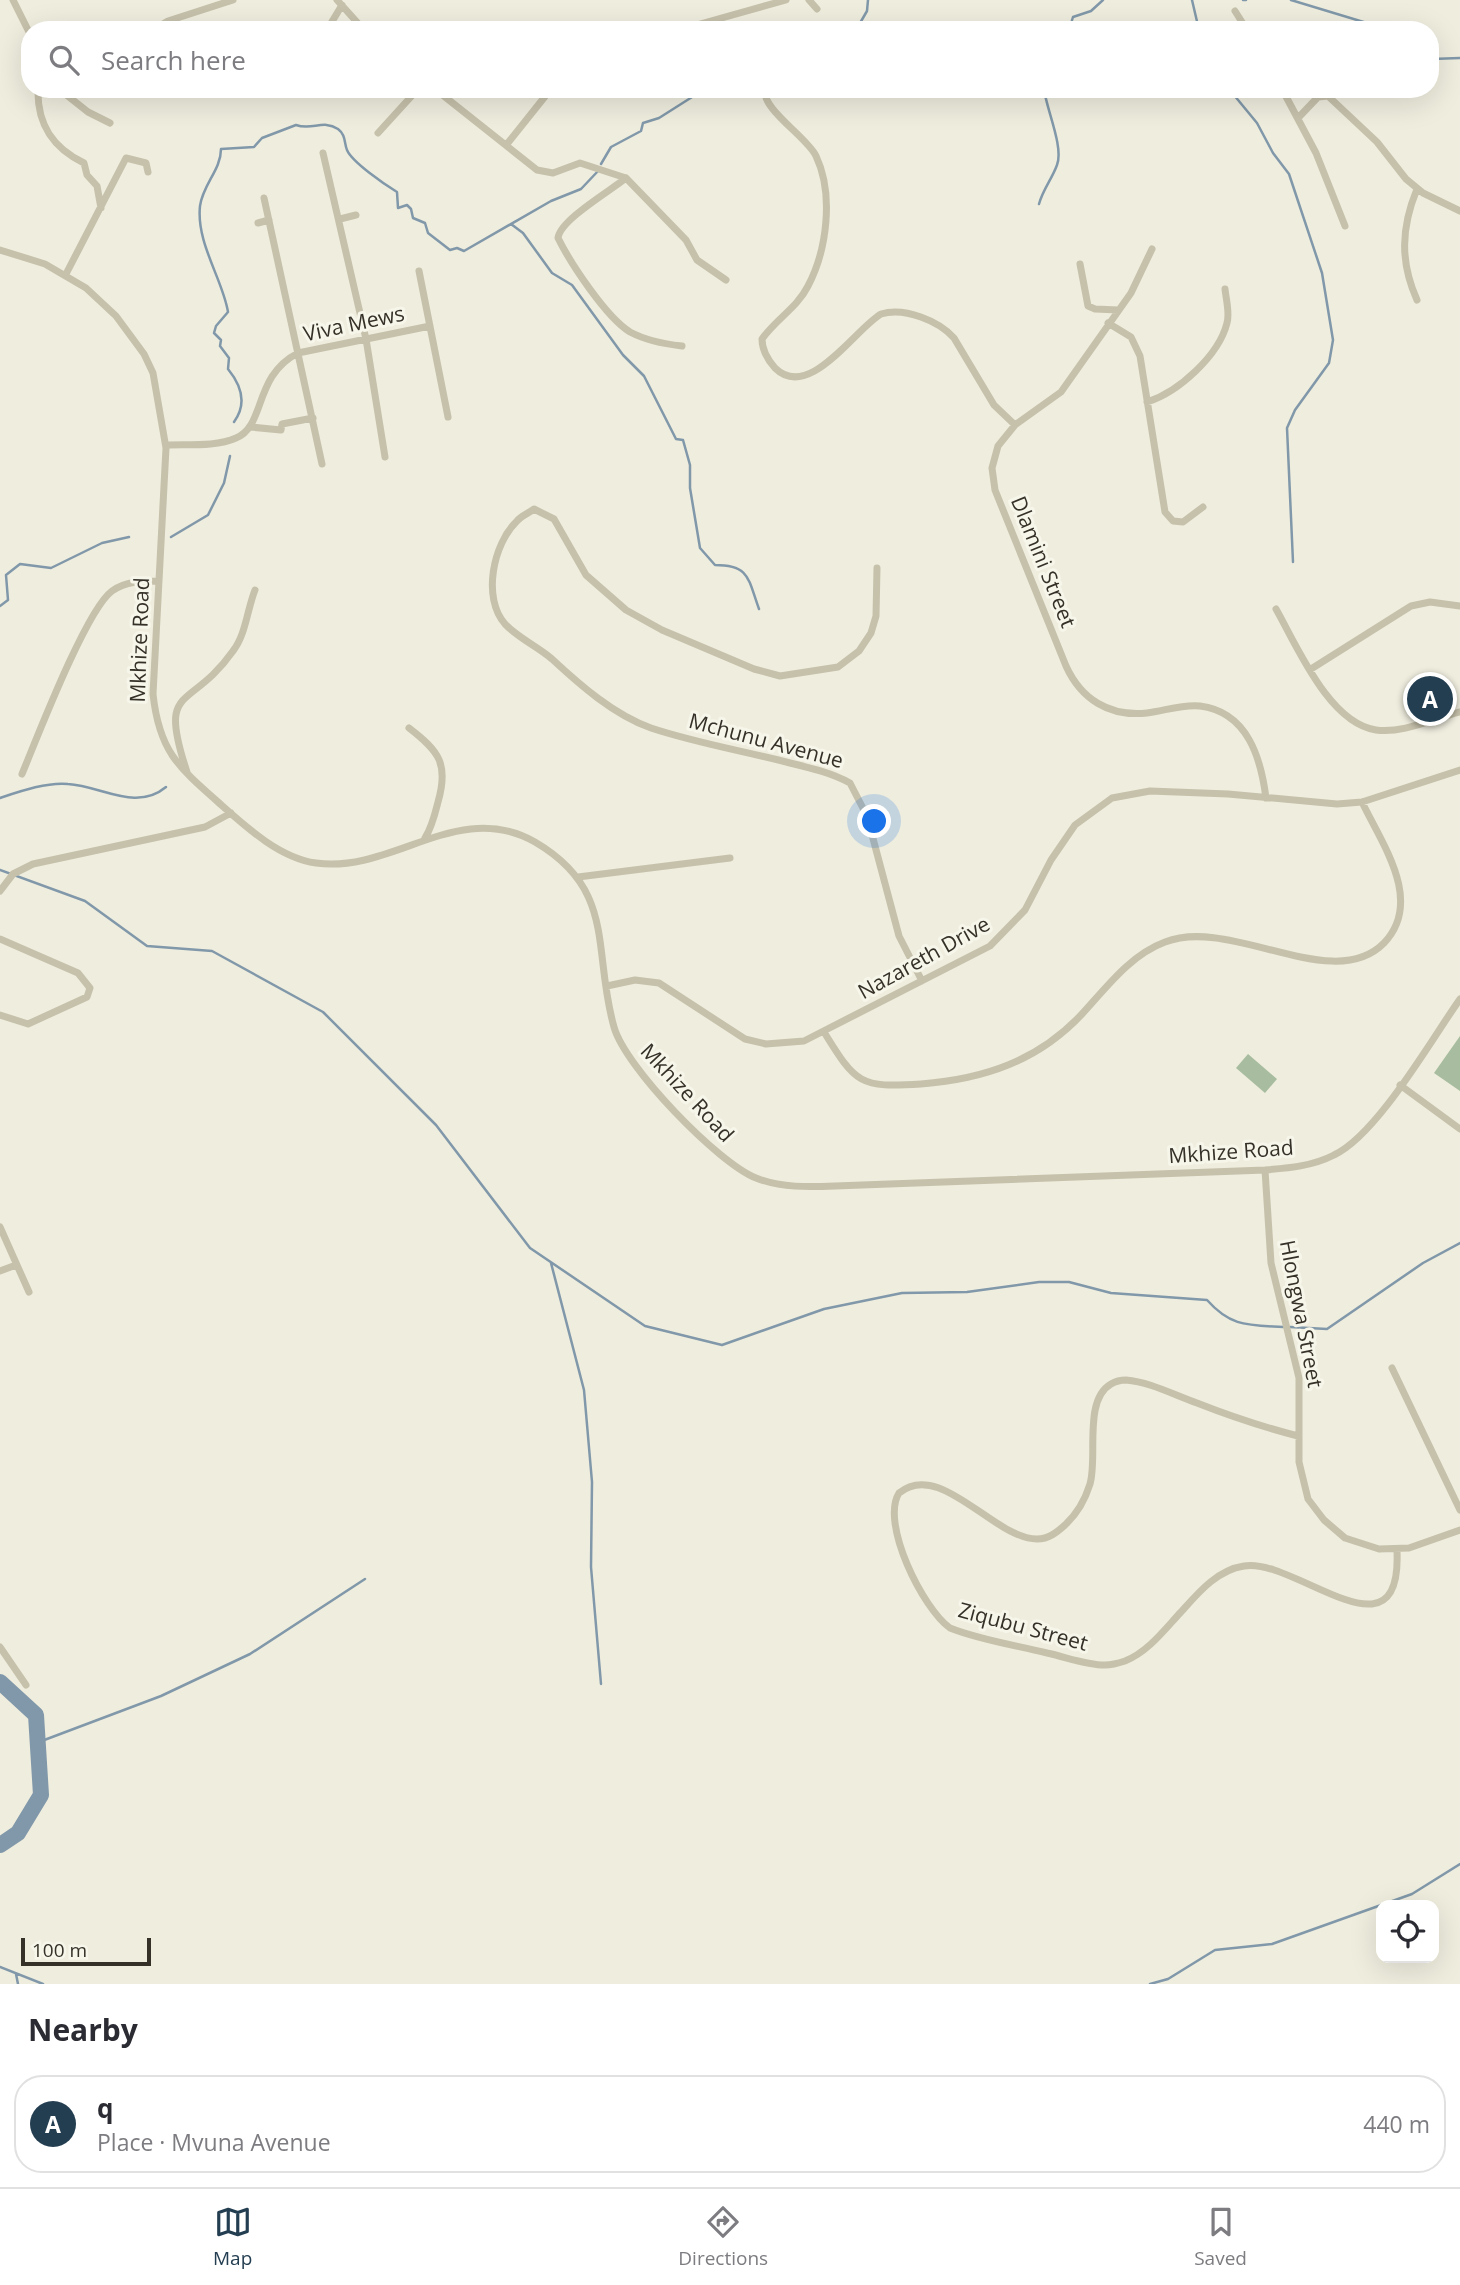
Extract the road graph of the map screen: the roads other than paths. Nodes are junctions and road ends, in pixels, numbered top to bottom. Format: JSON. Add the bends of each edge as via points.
{"nodes":[{"id":1,"x":13,"y":0,"type":"edge"},
{"id":2,"x":233,"y":0,"type":"edge"},
{"id":3,"x":786,"y":0,"type":"edge"},
{"id":4,"x":809,"y":0,"type":"edge"},
{"id":5,"x":340,"y":3,"type":"edge"},
{"id":6,"x":817,"y":9,"type":"dead end"},
{"id":7,"x":1235,"y":11,"type":"dead end"},
{"id":8,"x":24,"y":21,"type":"edge"},
{"id":9,"x":167,"y":21,"type":"edge"},
{"id":10,"x":331,"y":21,"type":"edge"},
{"id":11,"x":356,"y":21,"type":"edge"},
{"id":12,"x":711,"y":21,"type":"edge"},
{"id":13,"x":1241,"y":21,"type":"edge"},
{"id":14,"x":38,"y":98,"type":"edge"},
{"id":15,"x":70,"y":98,"type":"edge"},
{"id":16,"x":410,"y":98,"type":"edge"},
{"id":17,"x":447,"y":98,"type":"edge"},
{"id":18,"x":542,"y":98,"type":"edge"},
{"id":19,"x":766,"y":98,"type":"edge"},
{"id":20,"x":1287,"y":98,"type":"edge"},
{"id":21,"x":1319,"y":98,"type":"edge"},
{"id":22,"x":1330,"y":98,"type":"edge"},
{"id":23,"x":1298,"y":117,"type":"junction"},
{"id":24,"x":110,"y":123,"type":"dead end"},
{"id":25,"x":378,"y":133,"type":"dead end"},
{"id":26,"x":507,"y":144,"type":"junction"},
{"id":27,"x":323,"y":153,"type":"dead end"},
{"id":28,"x":148,"y":172,"type":"dead end"},
{"id":29,"x":626,"y":178,"type":"junction"},
{"id":30,"x":1417,"y":189,"type":"junction"},
{"id":31,"x":264,"y":198,"type":"dead end"},
{"id":32,"x":101,"y":208,"type":"junction"},
{"id":33,"x":1460,"y":211,"type":"edge"},
{"id":34,"x":356,"y":215,"type":"dead end"},
{"id":35,"x":340,"y":219,"type":"junction"},
{"id":36,"x":269,"y":220,"type":"junction"},
{"id":37,"x":258,"y":223,"type":"dead end"},
{"id":38,"x":1345,"y":226,"type":"dead end"},
{"id":39,"x":1152,"y":249,"type":"dead end"},
{"id":40,"x":0,"y":250,"type":"edge"},
{"id":41,"x":1080,"y":264,"type":"dead end"},
{"id":42,"x":419,"y":271,"type":"dead end"},
{"id":43,"x":66,"y":274,"type":"junction"},
{"id":44,"x":726,"y":280,"type":"dead end"},
{"id":45,"x":1225,"y":289,"type":"dead end"},
{"id":46,"x":1417,"y":300,"type":"dead end"},
{"id":47,"x":1118,"y":310,"type":"junction"},
{"id":48,"x":1108,"y":323,"type":"junction"},
{"id":49,"x":430,"y":326,"type":"junction"},
{"id":50,"x":366,"y":339,"type":"junction"},
{"id":51,"x":682,"y":346,"type":"dead end"},
{"id":52,"x":298,"y":353,"type":"junction"},
{"id":53,"x":1147,"y":402,"type":"junction"},
{"id":54,"x":448,"y":417,"type":"dead end"},
{"id":55,"x":313,"y":418,"type":"junction"},
{"id":56,"x":1015,"y":425,"type":"junction"},
{"id":57,"x":250,"y":427,"type":"junction"},
{"id":58,"x":166,"y":445,"type":"junction"},
{"id":59,"x":385,"y":457,"type":"dead end"},
{"id":60,"x":322,"y":464,"type":"dead end"},
{"id":61,"x":1203,"y":507,"type":"dead end"},
{"id":62,"x":877,"y":568,"type":"dead end"},
{"id":63,"x":159,"y":581,"type":"junction"},
{"id":64,"x":255,"y":590,"type":"dead end"},
{"id":65,"x":1460,"y":606,"type":"edge"},
{"id":66,"x":1276,"y":608,"type":"dead end"},
{"id":67,"x":1311,"y":669,"type":"junction"},
{"id":68,"x":1460,"y":712,"type":"edge"},
{"id":69,"x":408,"y":728,"type":"dead end"},
{"id":70,"x":30,"y":731,"type":"dead end"},
{"id":71,"x":38,"y":735,"type":"junction"},
{"id":72,"x":1460,"y":770,"type":"edge"},
{"id":73,"x":22,"y":774,"type":"dead end"},
{"id":74,"x":188,"y":775,"type":"junction"},
{"id":75,"x":1266,"y":798,"type":"junction"},
{"id":76,"x":1362,"y":802,"type":"junction"},
{"id":77,"x":231,"y":813,"type":"junction"},
{"id":78,"x":425,"y":838,"type":"junction"},
{"id":79,"x":730,"y":858,"type":"dead end"},
{"id":80,"x":578,"y":877,"type":"junction"},
{"id":81,"x":0,"y":891,"type":"edge"},
{"id":82,"x":0,"y":939,"type":"edge"},
{"id":83,"x":922,"y":981,"type":"junction"},
{"id":84,"x":607,"y":986,"type":"junction"},
{"id":85,"x":1460,"y":999,"type":"edge"},
{"id":86,"x":0,"y":1015,"type":"edge"},
{"id":87,"x":824,"y":1032,"type":"junction"},
{"id":88,"x":1400,"y":1085,"type":"junction"},
{"id":89,"x":1460,"y":1129,"type":"edge"},
{"id":90,"x":1265,"y":1170,"type":"junction"},
{"id":91,"x":0,"y":1227,"type":"edge"},
{"id":92,"x":16,"y":1265,"type":"junction"},
{"id":93,"x":0,"y":1271,"type":"edge"},
{"id":94,"x":29,"y":1292,"type":"dead end"},
{"id":95,"x":1392,"y":1368,"type":"dead end"},
{"id":96,"x":1298,"y":1436,"type":"junction"},
{"id":97,"x":1460,"y":1510,"type":"edge"},
{"id":98,"x":1460,"y":1530,"type":"edge"},
{"id":99,"x":1397,"y":1550,"type":"junction"},
{"id":100,"x":0,"y":1647,"type":"edge"},
{"id":101,"x":26,"y":1685,"type":"dead end"}],
"edges":[{"from":1,"to":8,"type":"street"},
{"from":2,"to":9,"type":"street"},
{"from":3,"to":12,"type":"street"},
{"from":4,"to":6,"type":"street"},
{"from":5,"to":10,"type":"street"},
{"from":5,"to":11,"type":"street"},
{"from":7,"to":13,"type":"street"},
{"from":14,"to":32,"type":"street","via":[[44,127],[53,142],[84,163],[97,186]]},
{"from":15,"to":24,"type":"street"},
{"from":16,"to":25,"type":"street"},
{"from":17,"to":26,"type":"street"},
{"from":18,"to":26,"type":"street"},
{"from":19,"to":56,"type":"street","via":[[816,156],[826,194],[824,239],[809,285],[762,338],[775,367],[793,376],[811,375],[881,314],[924,318],[954,338],[994,405]]},
{"from":20,"to":23,"type":"street"},
{"from":21,"to":23,"type":"street"},
{"from":22,"to":30,"type":"street","via":[[1377,142]]},
{"from":23,"to":38,"type":"street"},
{"from":26,"to":29,"type":"street","via":[[532,167],[553,173],[580,163]]},
{"from":27,"to":35,"type":"street"},
{"from":28,"to":32,"type":"street","via":[[146,163],[126,158]]},
{"from":29,"to":44,"type":"street","via":[[686,240],[697,260]]},
{"from":29,"to":51,"type":"street","via":[[570,220],[558,238],[627,330],[652,341]]},
{"from":30,"to":33,"type":"street"},
{"from":30,"to":46,"type":"street","via":[[1404,248],[1406,275]]},
{"from":31,"to":36,"type":"street"},
{"from":32,"to":43,"type":"street"},
{"from":34,"to":35,"type":"street"},
{"from":35,"to":50,"type":"street"},
{"from":36,"to":37,"type":"street"},
{"from":36,"to":52,"type":"street"},
{"from":39,"to":47,"type":"street","name":"Dlamini Street"},
{"from":40,"to":43,"type":"street","name":"Mkhize Road"},
{"from":41,"to":47,"type":"street","via":[[1088,306]]},
{"from":42,"to":49,"type":"street","name":"Viva Mews"},
{"from":43,"to":58,"type":"street","name":"Mkhize Road","via":[[103,302],[144,354],[158,390]]},
{"from":45,"to":53,"type":"street","via":[[1227,323],[1213,353],[1167,394]]},
{"from":47,"to":48,"type":"street","name":"Dlamini Street"},
{"from":48,"to":53,"type":"street","via":[[1136,344]]},
{"from":48,"to":56,"type":"street","name":"Dlamini Street","via":[[1061,392]]},
{"from":49,"to":50,"type":"street","name":"Viva Mews"},
{"from":49,"to":54,"type":"street","name":"Viva Mews"},
{"from":50,"to":52,"type":"street","name":"Viva Mews"},
{"from":50,"to":59,"type":"street"},
{"from":52,"to":55,"type":"street"},
{"from":52,"to":57,"type":"street","name":"Viva Mews","via":[[270,375]]},
{"from":53,"to":61,"type":"street","via":[[1165,512],[1173,521],[1183,522]]},
{"from":55,"to":57,"type":"street","via":[[282,424],[281,430],[273,432]]},
{"from":55,"to":60,"type":"street"},
{"from":56,"to":75,"type":"street","name":"Dlamini Street","via":[[995,453],[995,490],[1073,682],[1090,700],[1110,710],[1136,714],[1200,706],[1220,714],[1247,733],[1263,772]]},
{"from":57,"to":58,"type":"street","via":[[233,440]]},
{"from":58,"to":63,"type":"street","name":"Mkhize Road"},
{"from":62,"to":83,"type":"street","name":"Mchunu Avenue","via":[[876,616],[859,652],[838,667],[780,676],[718,654],[626,610],[586,575],[554,519],[534,509],[516,521],[499,553],[494,603],[506,625],[617,711],[650,728],[821,771],[850,783],[867,816],[893,917]]},
{"from":63,"to":71,"type":"street","via":[[133,582],[106,597]]},
{"from":63,"to":74,"type":"street","name":"Mkhize Road","via":[[155,714],[169,753]]},
{"from":64,"to":74,"type":"street","via":[[234,650],[176,710],[173,727]]},
{"from":65,"to":67,"type":"street","via":[[1430,602],[1410,606]]},
{"from":66,"to":67,"type":"street"},
{"from":67,"to":68,"type":"street","via":[[1344,717],[1376,730]]},
{"from":69,"to":78,"type":"street","via":[[431,747],[443,765],[443,785]]},
{"from":70,"to":71,"type":"street"},
{"from":71,"to":73,"type":"street"},
{"from":72,"to":76,"type":"street","name":"Nazareth Drive"},
{"from":74,"to":77,"type":"street","name":"Mkhize Road"},
{"from":75,"to":76,"type":"street","name":"Nazareth Drive"},
{"from":75,"to":83,"type":"street","name":"Nazareth Drive","via":[[1150,791],[1112,798],[1075,825],[1025,910],[1004,934]]},
{"from":76,"to":87,"type":"street","via":[[1397,877],[1402,900],[1392,933],[1362,957],[1336,963],[1224,938],[1176,938],[1131,963],[1064,1032],[1042,1048],[999,1070],[956,1081],[884,1086],[862,1081]]},
{"from":77,"to":78,"type":"street","name":"Mkhize Road","via":[[274,845],[315,863],[359,863]]},
{"from":77,"to":81,"type":"street","via":[[205,827],[33,864],[13,874]]},
{"from":78,"to":80,"type":"street","name":"Mkhize Road","via":[[464,828],[515,832],[556,856]]},
{"from":79,"to":80,"type":"street"},
{"from":80,"to":84,"type":"street","name":"Mkhize Road","via":[[598,920]]},
{"from":82,"to":86,"type":"street","via":[[78,973],[90,988],[87,997],[33,1022],[16,1022]]},
{"from":83,"to":87,"type":"street","name":"Nazareth Drive"},
{"from":84,"to":87,"type":"street","name":"Nazareth Drive","via":[[635,980],[659,983],[732,1033],[766,1044],[799,1042]]},
{"from":84,"to":90,"type":"street","name":"Mkhize Road","via":[[618,1038],[641,1074],[719,1154],[757,1179],[802,1187]]},
{"from":85,"to":88,"type":"street","name":"Mkhize Road"},
{"from":88,"to":89,"type":"street"},
{"from":88,"to":90,"type":"street","name":"Mkhize Road","via":[[1375,1119],[1337,1155],[1292,1168]]},
{"from":90,"to":96,"type":"street","name":"Hlongwa Street","via":[[1271,1263],[1300,1389]]},
{"from":91,"to":92,"type":"street"},
{"from":92,"to":93,"type":"street"},
{"from":92,"to":94,"type":"street"},
{"from":95,"to":97,"type":"street"},
{"from":96,"to":99,"type":"street","name":"Hlongwa Street","via":[[1303,1488],[1317,1513],[1345,1538]]},
{"from":96,"to":99,"type":"street","name":"Ziqubu Street","via":[[1147,1384],[1117,1381],[1097,1399],[1092,1472],[1084,1500],[1053,1535],[1037,1539],[1021,1535],[940,1488],[921,1484],[899,1493],[892,1506],[893,1524],[925,1600],[950,1628],[1104,1665],[1137,1654],[1202,1588],[1231,1569],[1247,1565],[1264,1568],[1348,1601],[1372,1604],[1387,1598],[1395,1588]]},
{"from":98,"to":99,"type":"street","name":"Hlongwa Street"},
{"from":100,"to":101,"type":"street"}]}
